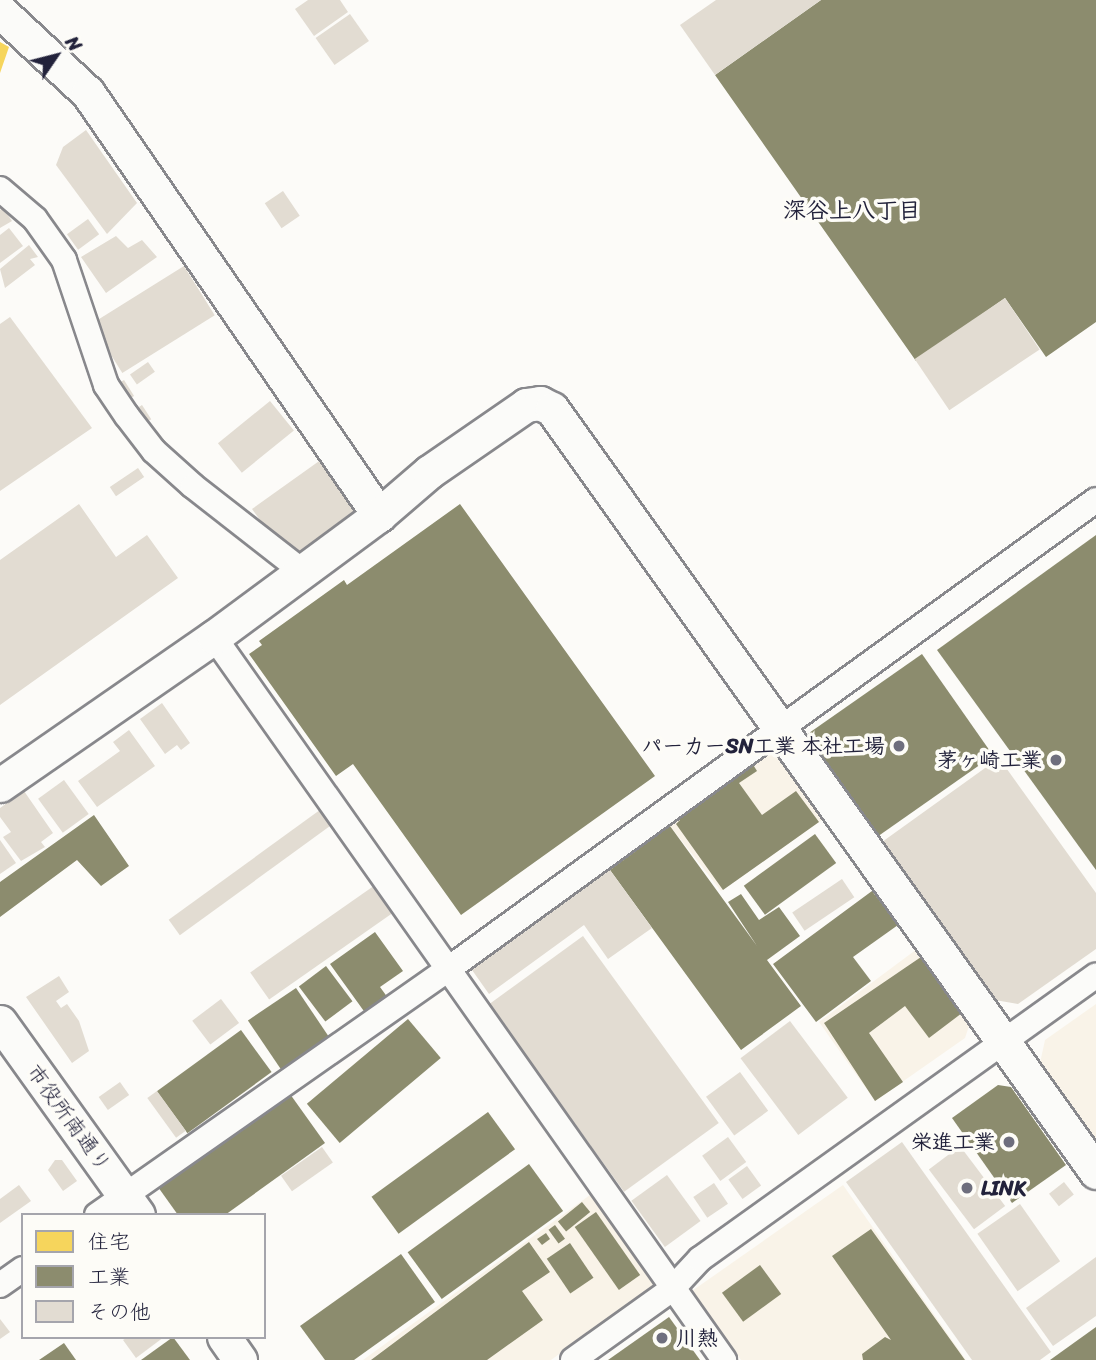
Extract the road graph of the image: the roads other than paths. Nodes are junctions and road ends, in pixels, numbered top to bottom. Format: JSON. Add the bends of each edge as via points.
{"nodes":[{"id":1,"x":0,"y":11,"type":"edge"},
{"id":2,"x":0,"y":189,"type":"edge"},
{"id":3,"x":1096,"y":500,"type":"edge"},
{"id":4,"x":379,"y":515,"type":"junction"},
{"id":5,"x":303,"y":572,"type":"junction"},
{"id":6,"x":214,"y":637,"type":"junction"},
{"id":7,"x":780,"y":729,"type":"junction"},
{"id":8,"x":0,"y":785,"type":"edge"},
{"id":9,"x":447,"y":970,"type":"junction"},
{"id":10,"x":1096,"y":976,"type":"edge"},
{"id":11,"x":0,"y":1021,"type":"edge"},
{"id":12,"x":1003,"y":1042,"type":"junction"},
{"id":13,"x":1096,"y":1172,"type":"edge"},
{"id":14,"x":131,"y":1205,"type":"edge"},
{"id":15,"x":104,"y":1213,"type":"edge"},
{"id":16,"x":21,"y":1270,"type":"edge"},
{"id":17,"x":0,"y":1285,"type":"edge"},
{"id":18,"x":672,"y":1289,"type":"junction"},
{"id":19,"x":225,"y":1339,"type":"edge"},
{"id":20,"x":240,"y":1360,"type":"edge"},
{"id":21,"x":573,"y":1360,"type":"edge"},
{"id":22,"x":724,"y":1360,"type":"edge"}],
"edges":[{"from":1,"to":4,"type":"street","via":[[88,93]]},
{"from":2,"to":5,"type":"street","via":[[34,219],[64,260],[106,385],[140,433],[193,486]]},
{"from":3,"to":7,"type":"street"},
{"from":4,"to":5,"type":"street"},
{"from":4,"to":7,"type":"street","via":[[429,472],[526,405],[540,403],[552,410]]},
{"from":5,"to":6,"type":"street"},
{"from":6,"to":8,"type":"street"},
{"from":6,"to":9,"type":"street"},
{"from":7,"to":9,"type":"street"},
{"from":7,"to":12,"type":"street"},
{"from":9,"to":14,"type":"street"},
{"from":9,"to":18,"type":"street"},
{"from":10,"to":12,"type":"street"},
{"from":11,"to":14,"type":"street","name":"市役所南通り"},
{"from":12,"to":13,"type":"street"},
{"from":12,"to":18,"type":"street","via":[[700,1259]]},
{"from":14,"to":15,"type":"street"},
{"from":16,"to":17,"type":"street"},
{"from":18,"to":21,"type":"street"},
{"from":18,"to":22,"type":"street"},
{"from":19,"to":20,"type":"street"}]}
